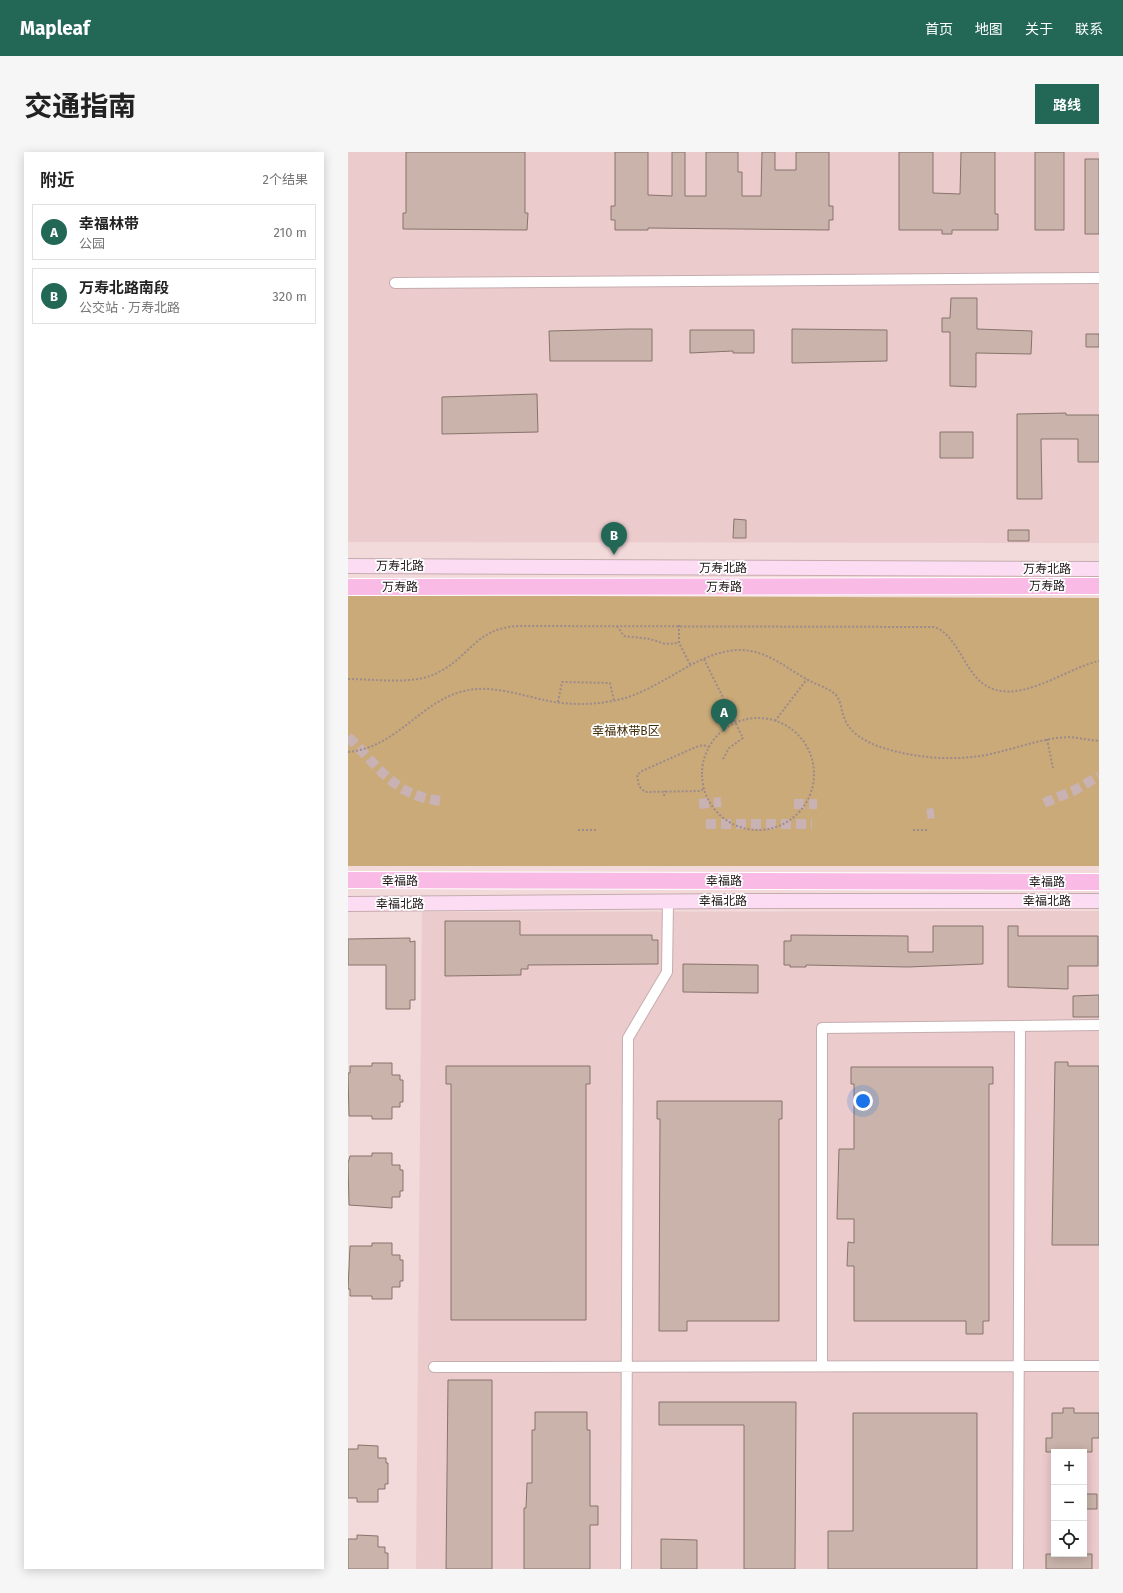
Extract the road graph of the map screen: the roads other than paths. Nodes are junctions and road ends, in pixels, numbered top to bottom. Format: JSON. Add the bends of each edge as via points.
{"nodes":[{"id":1,"x":1099,"y":278,"type":"edge"},
{"id":2,"x":395,"y":283,"type":"dead end"},
{"id":3,"x":348,"y":566,"type":"edge"},
{"id":4,"x":1099,"y":569,"type":"edge"},
{"id":5,"x":1099,"y":586,"type":"edge"},
{"id":6,"x":348,"y":587,"type":"edge"},
{"id":7,"x":348,"y":880,"type":"edge"},
{"id":8,"x":1099,"y":882,"type":"edge"},
{"id":9,"x":668,"y":901,"type":"junction"},
{"id":10,"x":1099,"y":901,"type":"edge"},
{"id":11,"x":348,"y":904,"type":"edge"},
{"id":12,"x":1099,"y":1025,"type":"edge"},
{"id":13,"x":1020,"y":1026,"type":"junction"},
{"id":14,"x":626,"y":1366,"type":"junction"},
{"id":15,"x":822,"y":1366,"type":"junction"},
{"id":16,"x":1018,"y":1366,"type":"junction"},
{"id":17,"x":1099,"y":1366,"type":"edge"},
{"id":18,"x":434,"y":1367,"type":"dead end"},
{"id":19,"x":626,"y":1569,"type":"edge"},
{"id":20,"x":1018,"y":1569,"type":"edge"}],
"edges":[{"from":1,"to":2,"type":"street"},
{"from":3,"to":4,"type":"main road","name":"万寿北路"},
{"from":5,"to":6,"type":"main road","name":"万寿路"},
{"from":7,"to":8,"type":"main road","name":"幸福路"},
{"from":9,"to":10,"type":"main road","name":"幸福北路"},
{"from":9,"to":11,"type":"main road","name":"幸福北路"},
{"from":9,"to":14,"type":"street","via":[[667,972],[628,1038]]},
{"from":12,"to":13,"type":"street"},
{"from":13,"to":15,"type":"street","via":[[822,1028]]},
{"from":13,"to":16,"type":"street"},
{"from":14,"to":15,"type":"street"},
{"from":14,"to":18,"type":"street"},
{"from":14,"to":19,"type":"street"},
{"from":15,"to":16,"type":"street"},
{"from":16,"to":17,"type":"street"},
{"from":16,"to":20,"type":"street"}]}
